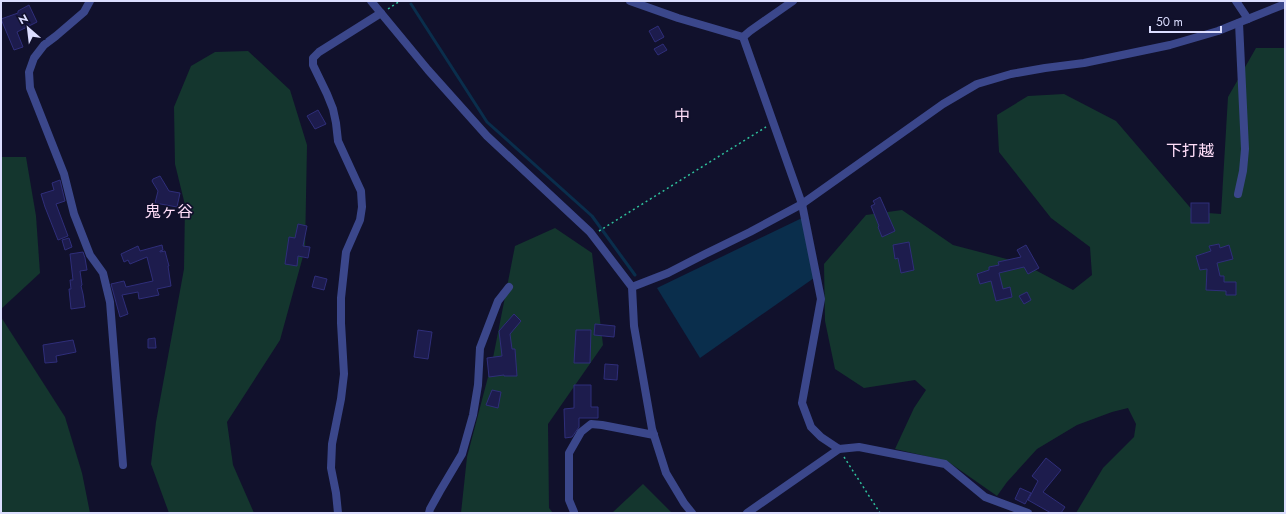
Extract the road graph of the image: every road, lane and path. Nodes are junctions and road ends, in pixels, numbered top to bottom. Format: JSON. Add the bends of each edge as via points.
{"nodes":[{"id":1,"x":90,"y":1,"type":"edge"},
{"id":2,"x":371,"y":1,"type":"edge"},
{"id":3,"x":400,"y":1,"type":"edge"},
{"id":4,"x":630,"y":1,"type":"edge"},
{"id":5,"x":793,"y":1,"type":"edge"},
{"id":6,"x":1236,"y":1,"type":"edge"},
{"id":7,"x":1285,"y":4,"type":"edge"},
{"id":8,"x":381,"y":13,"type":"junction"},
{"id":9,"x":1248,"y":19,"type":"junction"},
{"id":10,"x":1239,"y":23,"type":"junction"},
{"id":11,"x":744,"y":37,"type":"junction"},
{"id":12,"x":774,"y":122,"type":"junction"},
{"id":13,"x":1238,"y":194,"type":"dead end"},
{"id":14,"x":802,"y":204,"type":"junction"},
{"id":15,"x":598,"y":232,"type":"dead end"},
{"id":16,"x":509,"y":287,"type":"dead end"},
{"id":17,"x":632,"y":287,"type":"junction"},
{"id":18,"x":654,"y":435,"type":"junction"},
{"id":19,"x":838,"y":449,"type":"junction"},
{"id":20,"x":123,"y":466,"type":"dead end"},
{"id":21,"x":574,"y":512,"type":"edge"},
{"id":22,"x":338,"y":513,"type":"edge"},
{"id":23,"x":429,"y":513,"type":"edge"},
{"id":24,"x":692,"y":513,"type":"edge"},
{"id":25,"x":747,"y":513,"type":"edge"},
{"id":26,"x":880,"y":513,"type":"edge"},
{"id":27,"x":1028,"y":513,"type":"edge"}],
"edges":[{"from":1,"to":20,"type":"street","via":[[84,12],[44,45],[34,58],[29,72],[30,88],[64,174],[74,214],[90,255],[103,273],[110,302]]},
{"from":2,"to":8,"type":"street"},
{"from":3,"to":8,"type":"path"},
{"from":4,"to":11,"type":"street"},
{"from":5,"to":11,"type":"street"},
{"from":6,"to":9,"type":"street"},
{"from":7,"to":9,"type":"street"},
{"from":8,"to":17,"type":"street","via":[[487,136],[590,232]]},
{"from":8,"to":22,"type":"street","via":[[313,58],[313,66],[333,109],[338,141],[361,191],[362,206],[360,220],[346,252],[341,298],[344,374],[332,444],[331,468]]},
{"from":9,"to":10,"type":"street"},
{"from":10,"to":13,"type":"street","via":[[1245,149]]},
{"from":10,"to":14,"type":"street","via":[[1134,53],[1011,74],[977,84],[943,104]]},
{"from":11,"to":12,"type":"street"},
{"from":12,"to":14,"type":"street"},
{"from":12,"to":15,"type":"path"},
{"from":14,"to":17,"type":"street","via":[[699,258]]},
{"from":14,"to":19,"type":"street","via":[[821,299],[802,403],[811,427]]},
{"from":16,"to":23,"type":"street","via":[[498,301],[480,348],[473,415],[462,454]]},
{"from":17,"to":18,"type":"street","via":[[634,326]]},
{"from":18,"to":21,"type":"street","via":[[591,424],[581,432],[570,453],[569,500]]},
{"from":18,"to":24,"type":"street","via":[[666,473]]},
{"from":19,"to":25,"type":"street"},
{"from":19,"to":26,"type":"path"},
{"from":19,"to":27,"type":"street","via":[[859,447],[945,464],[985,497]]}]}
